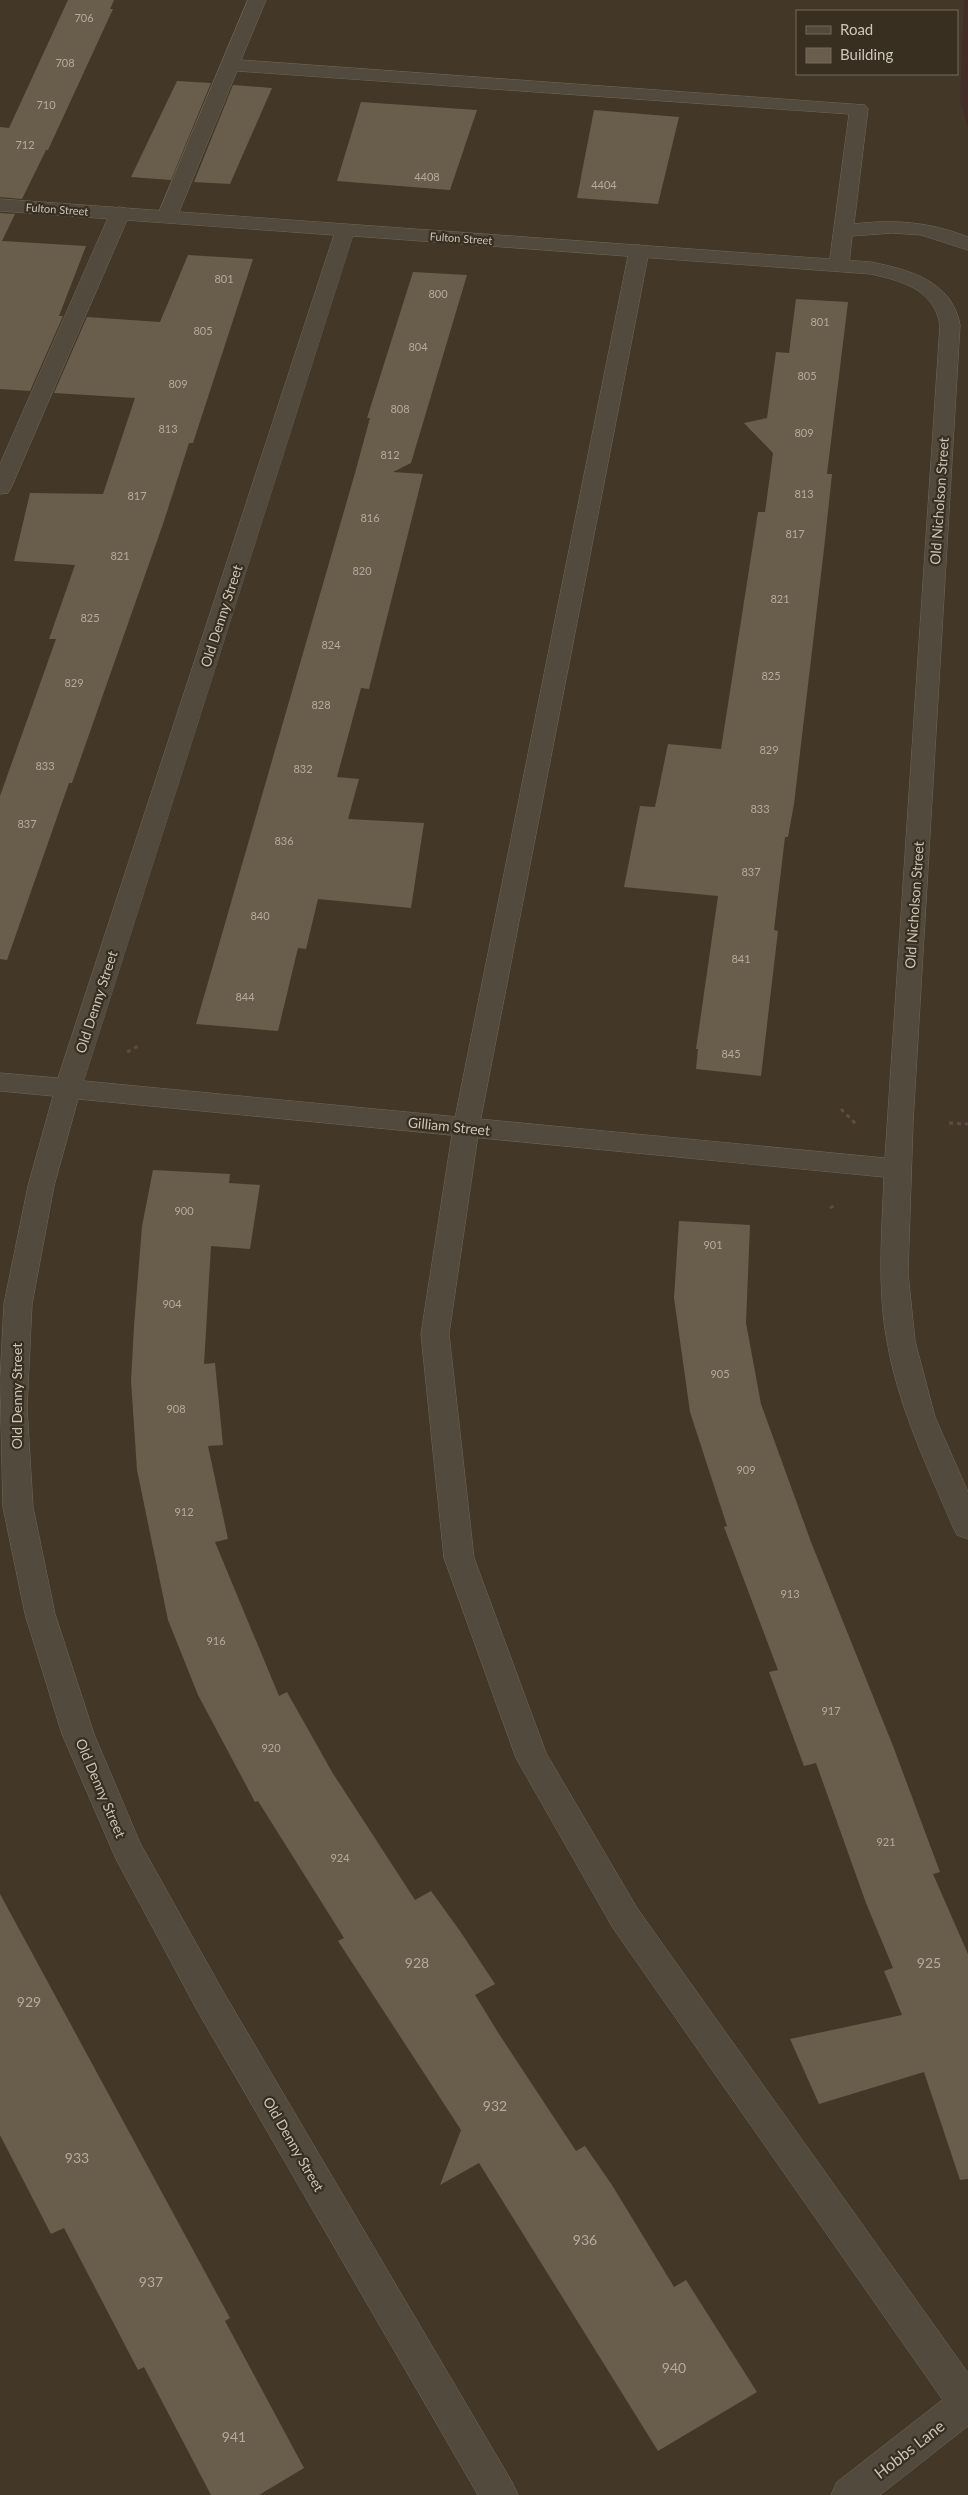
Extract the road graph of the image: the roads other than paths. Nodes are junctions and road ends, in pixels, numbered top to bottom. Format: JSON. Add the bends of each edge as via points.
{"nodes":[{"id":1,"x":257,"y":0,"type":"edge"},
{"id":2,"x":231,"y":66,"type":"junction"},
{"id":3,"x":0,"y":205,"type":"edge"},
{"id":4,"x":120,"y":213,"type":"junction"},
{"id":5,"x":167,"y":217,"type":"junction"},
{"id":6,"x":346,"y":229,"type":"junction"},
{"id":7,"x":844,"y":232,"type":"junction"},
{"id":8,"x":968,"y":244,"type":"edge"},
{"id":9,"x":639,"y":251,"type":"junction"},
{"id":10,"x":840,"y":265,"type":"junction"},
{"id":11,"x":920,"y":283,"type":"joint"},
{"id":12,"x":0,"y":488,"type":"edge"},
{"id":13,"x":0,"y":1082,"type":"edge"},
{"id":14,"x":68,"y":1088,"type":"junction"},
{"id":15,"x":466,"y":1128,"type":"junction"},
{"id":16,"x":898,"y":1169,"type":"junction"},
{"id":17,"x":968,"y":1528,"type":"edge"},
{"id":18,"x":968,"y":2403,"type":"edge"},
{"id":19,"x":499,"y":2495,"type":"edge"},
{"id":20,"x":850,"y":2495,"type":"edge"}],
"edges":[{"from":1,"to":2,"type":"street"},
{"from":2,"to":5,"type":"street"},
{"from":2,"to":7,"type":"street","via":[[859,109]]},
{"from":3,"to":4,"type":"street","name":"Fulton Street"},
{"from":4,"to":5,"type":"street","name":"Fulton Street"},
{"from":4,"to":12,"type":"street"},
{"from":5,"to":6,"type":"street","name":"Fulton Street"},
{"from":6,"to":9,"type":"street","name":"Fulton Street"},
{"from":6,"to":14,"type":"street","name":"Old Denny Street"},
{"from":7,"to":8,"type":"street","via":[[889,225],[912,227]]},
{"from":7,"to":10,"type":"street"},
{"from":9,"to":10,"type":"street","name":"Fulton Street"},
{"from":9,"to":15,"type":"street"},
{"from":10,"to":11,"type":"street","name":"Fulton Street","via":[[898,274]]},
{"from":11,"to":16,"type":"street","name":"Old Nicholson Street","via":[[937,296],[950,314],[950,325]]},
{"from":13,"to":14,"type":"street","name":"Gilliam Street"},
{"from":14,"to":15,"type":"street","name":"Gilliam Street"},
{"from":14,"to":19,"type":"street","name":"Old Denny Street","via":[[40,1186],[18,1304],[14,1408],[18,1507],[40,1614],[78,1734],[127,1849],[209,1999]]},
{"from":15,"to":16,"type":"street","name":"Gilliam Street"},
{"from":15,"to":18,"type":"street","via":[[436,1344],[459,1558],[532,1758],[625,1918]]},
{"from":16,"to":17,"type":"street","name":"Old Nicholson Street","via":[[894,1273],[901,1341],[921,1417]]},
{"from":18,"to":20,"type":"street","name":"Hobbs Lane"}]}
